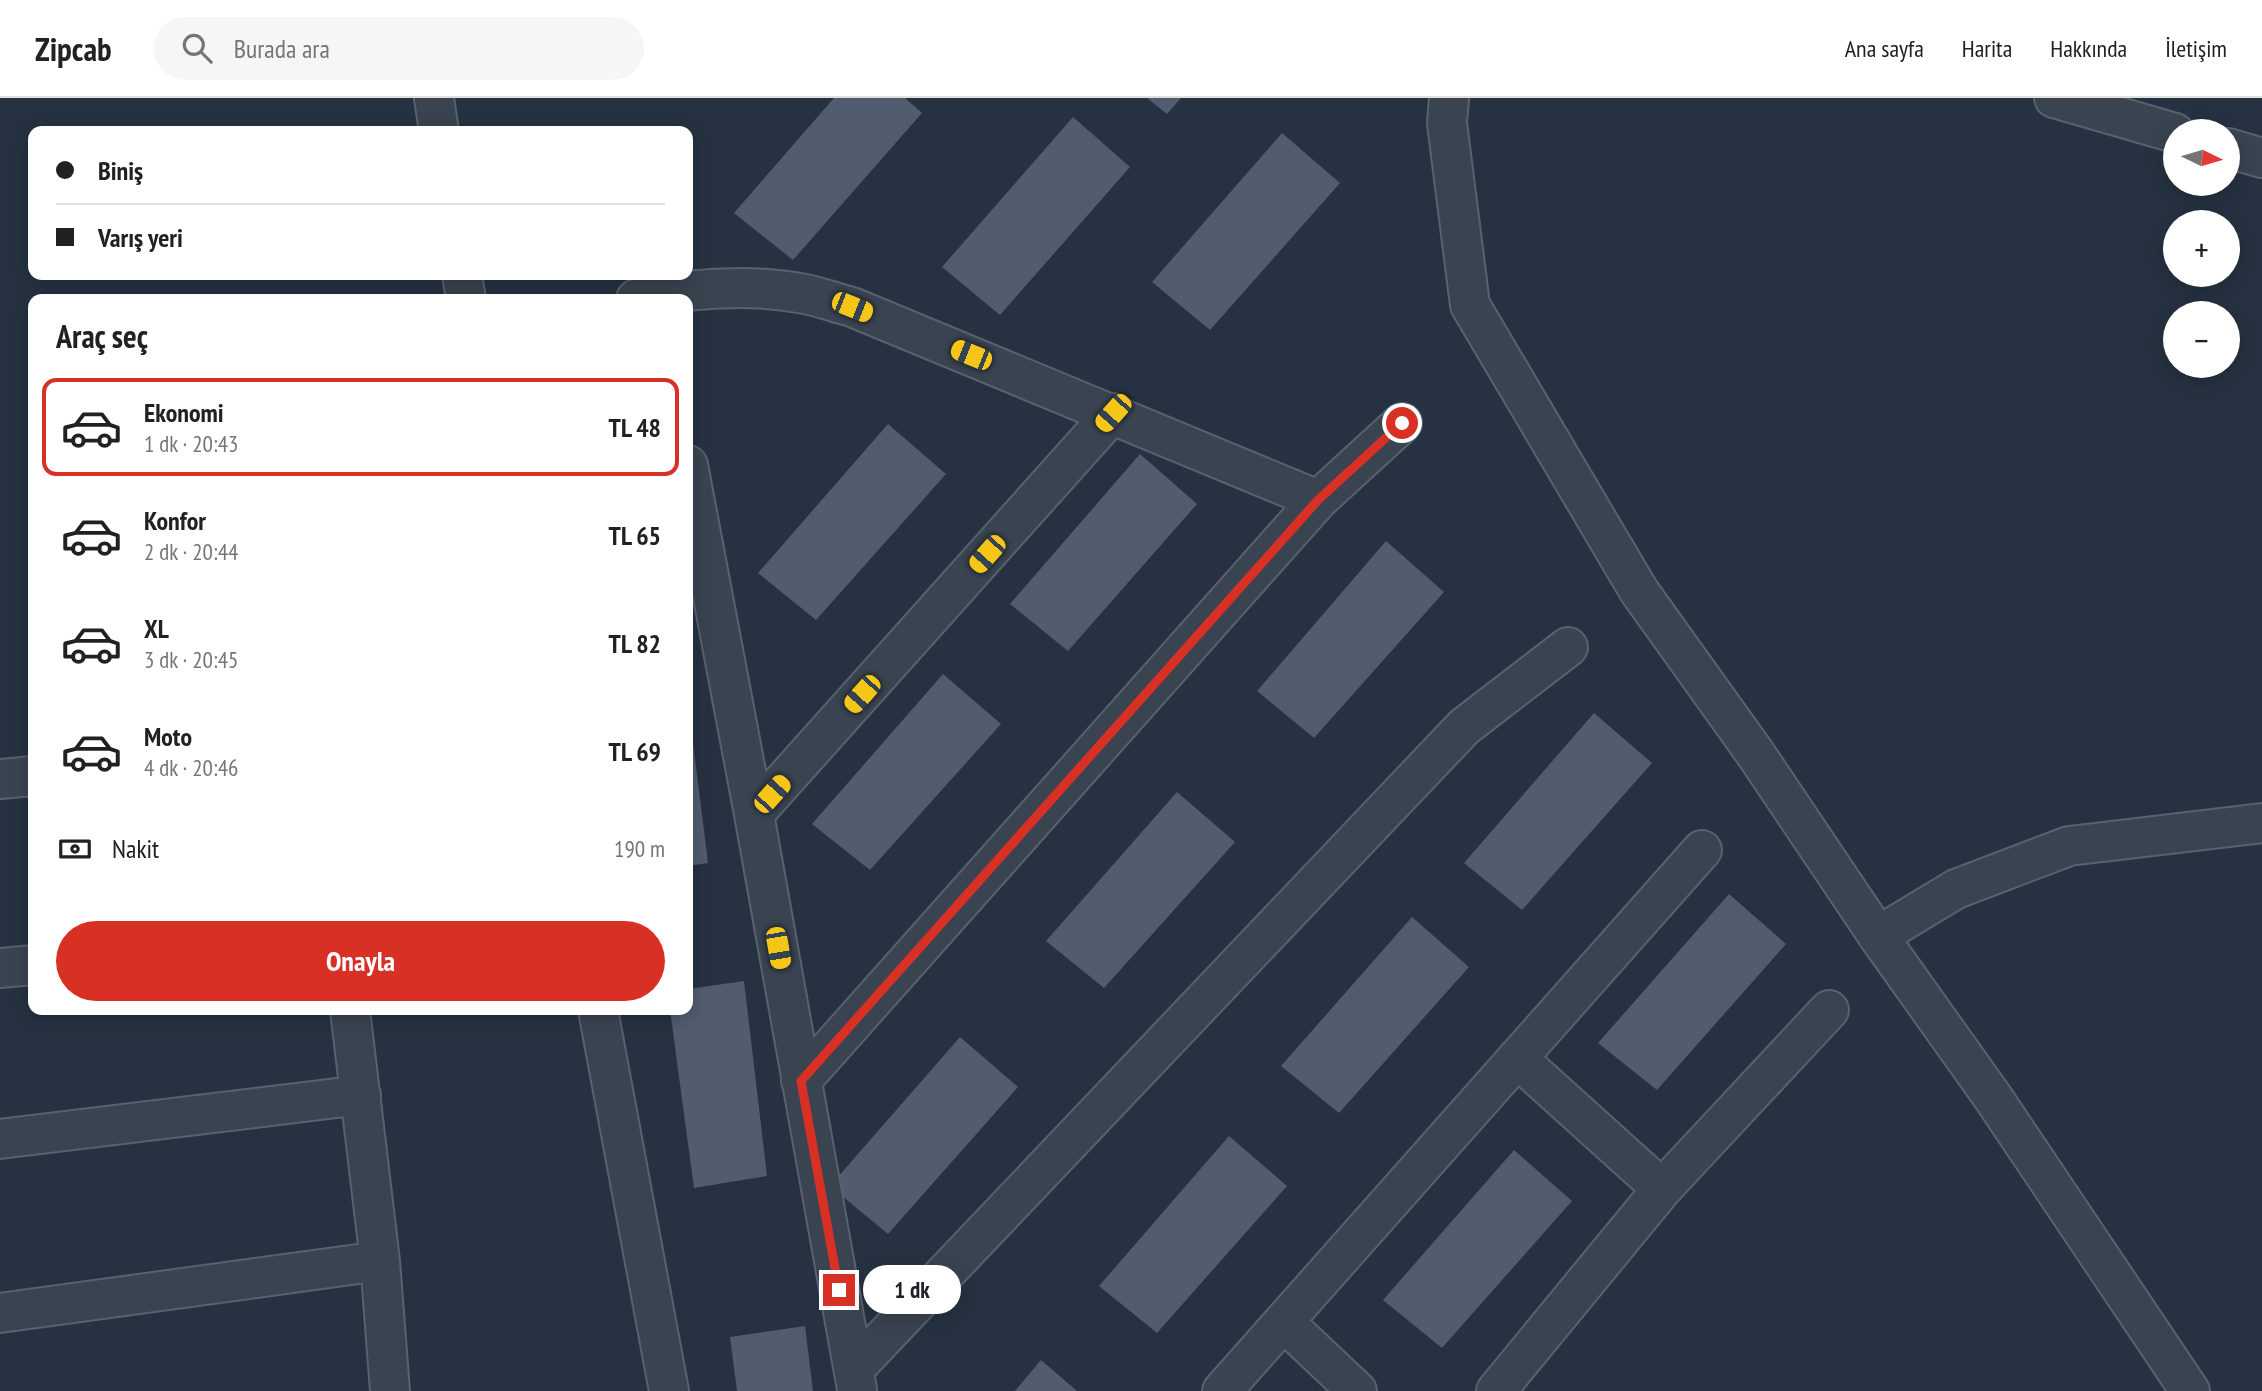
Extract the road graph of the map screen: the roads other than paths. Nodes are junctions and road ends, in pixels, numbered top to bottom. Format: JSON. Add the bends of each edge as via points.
{"nodes":[{"id":1,"x":433,"y":98,"type":"edge"},
{"id":2,"x":1449,"y":98,"type":"edge"},
{"id":3,"x":2054,"y":98,"type":"edge"},
{"id":4,"x":438,"y":126,"type":"edge"},
{"id":5,"x":2163,"y":130,"type":"edge"},
{"id":6,"x":2240,"y":152,"type":"edge"},
{"id":7,"x":2262,"y":158,"type":"edge"},
{"id":8,"x":683,"y":294,"type":"edge"},
{"id":9,"x":1113,"y":413,"type":"junction"},
{"id":10,"x":1402,"y":423,"type":"dead end"},
{"id":11,"x":693,"y":491,"type":"edge"},
{"id":12,"x":1318,"y":500,"type":"junction"},
{"id":13,"x":1568,"y":647,"type":"dead end"},
{"id":14,"x":28,"y":776,"type":"edge"},
{"id":15,"x":0,"y":779,"type":"edge"},
{"id":16,"x":754,"y":814,"type":"junction"},
{"id":17,"x":2262,"y":823,"type":"edge"},
{"id":18,"x":1702,"y":850,"type":"dead end"},
{"id":19,"x":1878,"y":936,"type":"junction"},
{"id":20,"x":28,"y":965,"type":"edge"},
{"id":21,"x":0,"y":968,"type":"edge"},
{"id":22,"x":1829,"y":1010,"type":"dead end"},
{"id":23,"x":351,"y":1015,"type":"edge"},
{"id":24,"x":599,"y":1015,"type":"edge"},
{"id":25,"x":1517,"y":1058,"type":"junction"},
{"id":26,"x":801,"y":1081,"type":"junction"},
{"id":27,"x":361,"y":1095,"type":"junction"},
{"id":28,"x":0,"y":1139,"type":"edge"},
{"id":29,"x":1662,"y":1189,"type":"junction"},
{"id":30,"x":380,"y":1261,"type":"junction"},
{"id":31,"x":0,"y":1313,"type":"edge"},
{"id":32,"x":1284,"y":1322,"type":"junction"},
{"id":33,"x":855,"y":1380,"type":"edge"},
{"id":34,"x":390,"y":1391,"type":"edge"},
{"id":35,"x":669,"y":1391,"type":"edge"},
{"id":36,"x":1223,"y":1391,"type":"edge"},
{"id":37,"x":1357,"y":1391,"type":"edge"},
{"id":38,"x":1496,"y":1391,"type":"edge"},
{"id":39,"x":2190,"y":1391,"type":"edge"}],
"edges":[{"from":1,"to":4,"type":"street"},
{"from":2,"to":19,"type":"street","via":[[1447,123],[1471,305],[1639,591]]},
{"from":3,"to":5,"type":"street"},
{"from":6,"to":7,"type":"street"},
{"from":8,"to":9,"type":"street","via":[[733,288],[805,294],[852,307]]},
{"from":9,"to":12,"type":"street"},
{"from":9,"to":16,"type":"street"},
{"from":10,"to":12,"type":"street"},
{"from":11,"to":16,"type":"street"},
{"from":12,"to":26,"type":"street"},
{"from":13,"to":33,"type":"street","via":[[1464,727]]},
{"from":14,"to":15,"type":"street"},
{"from":16,"to":26,"type":"street"},
{"from":17,"to":19,"type":"street","via":[[2069,846],[1956,889]]},
{"from":18,"to":25,"type":"street"},
{"from":19,"to":39,"type":"street"},
{"from":20,"to":21,"type":"street"},
{"from":22,"to":29,"type":"street"},
{"from":23,"to":27,"type":"street"},
{"from":24,"to":35,"type":"street"},
{"from":25,"to":29,"type":"street"},
{"from":25,"to":32,"type":"street"},
{"from":26,"to":33,"type":"street"},
{"from":27,"to":28,"type":"street"},
{"from":27,"to":30,"type":"street"},
{"from":29,"to":38,"type":"street"},
{"from":30,"to":31,"type":"street"},
{"from":30,"to":34,"type":"street"},
{"from":32,"to":36,"type":"street"},
{"from":32,"to":37,"type":"street"}]}
